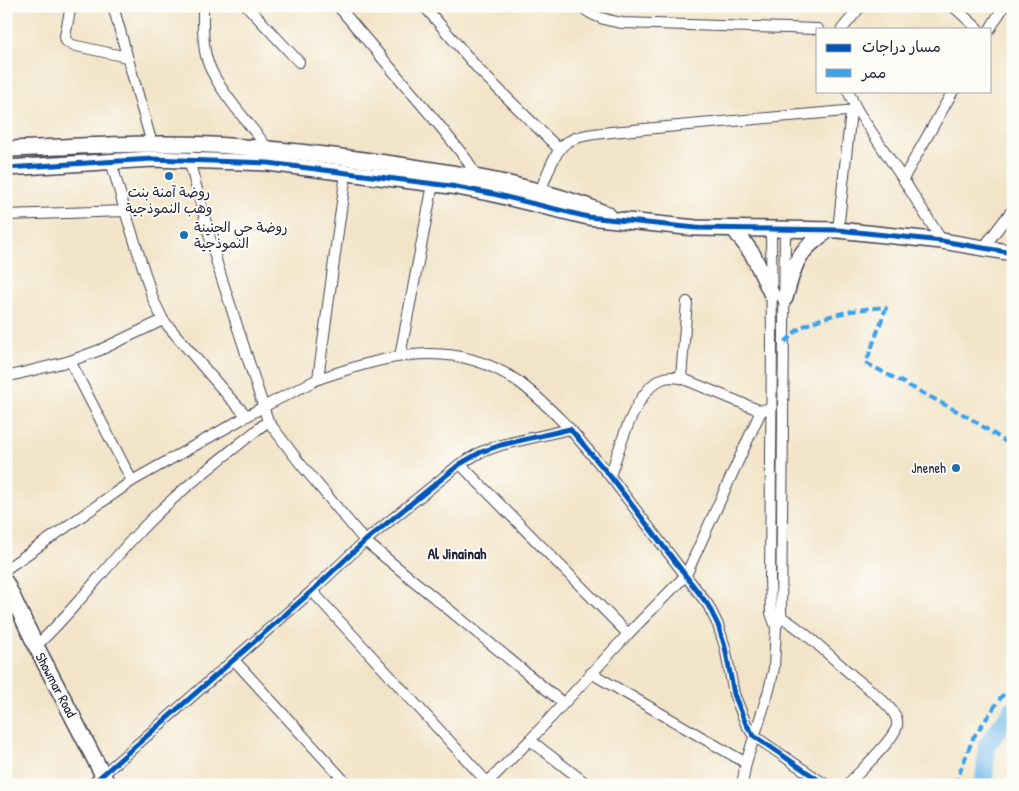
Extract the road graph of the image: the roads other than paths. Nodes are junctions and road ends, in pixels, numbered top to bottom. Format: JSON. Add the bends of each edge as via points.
{"nodes":[{"id":1,"x":71,"y":6,"type":"edge"},
{"id":2,"x":203,"y":6,"type":"edge"},
{"id":3,"x":247,"y":6,"type":"edge"},
{"id":4,"x":338,"y":6,"type":"edge"},
{"id":5,"x":424,"y":6,"type":"edge"},
{"id":6,"x":580,"y":6,"type":"edge"},
{"id":7,"x":861,"y":6,"type":"edge"},
{"id":8,"x":953,"y":6,"type":"edge"},
{"id":9,"x":1004,"y":6,"type":"edge"},
{"id":10,"x":111,"y":7,"type":"edge"},
{"id":11,"x":843,"y":28,"type":"edge"},
{"id":12,"x":977,"y":28,"type":"edge"},
{"id":13,"x":991,"y":28,"type":"edge"},
{"id":14,"x":816,"y":29,"type":"edge"},
{"id":15,"x":127,"y":57,"type":"junction"},
{"id":16,"x":299,"y":62,"type":"dead end"},
{"id":17,"x":848,"y":92,"type":"edge"},
{"id":18,"x":952,"y":92,"type":"edge"},
{"id":19,"x":854,"y":110,"type":"junction"},
{"id":20,"x":152,"y":144,"type":"junction"},
{"id":21,"x":6,"y":149,"type":"edge"},
{"id":22,"x":268,"y":149,"type":"junction"},
{"id":23,"x":559,"y":149,"type":"junction"},
{"id":24,"x":189,"y":160,"type":"junction"},
{"id":25,"x":111,"y":161,"type":"junction"},
{"id":26,"x":6,"y":168,"type":"edge"},
{"id":27,"x":346,"y":173,"type":"junction"},
{"id":28,"x":903,"y":179,"type":"junction"},
{"id":29,"x":432,"y":184,"type":"junction"},
{"id":30,"x":480,"y":185,"type":"junction"},
{"id":31,"x":540,"y":191,"type":"junction"},
{"id":32,"x":1013,"y":210,"type":"edge"},
{"id":33,"x":125,"y":211,"type":"junction"},
{"id":34,"x":6,"y":215,"type":"edge"},
{"id":35,"x":625,"y":221,"type":"junction"},
{"id":36,"x":734,"y":229,"type":"junction"},
{"id":37,"x":778,"y":230,"type":"junction"},
{"id":38,"x":833,"y":230,"type":"junction"},
{"id":39,"x":942,"y":241,"type":"junction"},
{"id":40,"x":984,"y":247,"type":"junction"},
{"id":41,"x":1013,"y":253,"type":"edge"},
{"id":42,"x":778,"y":296,"type":"junction"},
{"id":43,"x":688,"y":302,"type":"dead end"},
{"id":44,"x":163,"y":320,"type":"junction"},
{"id":45,"x":400,"y":356,"type":"junction"},
{"id":46,"x":70,"y":361,"type":"junction"},
{"id":47,"x":6,"y":378,"type":"edge"},
{"id":48,"x":681,"y":378,"type":"junction"},
{"id":49,"x":318,"y":379,"type":"junction"},
{"id":50,"x":784,"y":406,"type":"junction"},
{"id":51,"x":263,"y":407,"type":"junction"},
{"id":52,"x":772,"y":408,"type":"junction"},
{"id":53,"x":761,"y":411,"type":"junction"},
{"id":54,"x":247,"y":416,"type":"junction"},
{"id":55,"x":268,"y":421,"type":"junction"},
{"id":56,"x":570,"y":429,"type":"junction"},
{"id":57,"x":460,"y":464,"type":"junction"},
{"id":58,"x":610,"y":476,"type":"junction"},
{"id":59,"x":132,"y":481,"type":"junction"},
{"id":60,"x":365,"y":541,"type":"junction"},
{"id":61,"x":6,"y":569,"type":"edge"},
{"id":62,"x":686,"y":575,"type":"junction"},
{"id":63,"x":6,"y":583,"type":"edge"},
{"id":64,"x":312,"y":591,"type":"junction"},
{"id":65,"x":776,"y":615,"type":"junction"},
{"id":66,"x":628,"y":634,"type":"junction"},
{"id":67,"x":36,"y":646,"type":"junction"},
{"id":68,"x":234,"y":660,"type":"junction"},
{"id":69,"x":591,"y":674,"type":"junction"},
{"id":70,"x":563,"y":703,"type":"junction"},
{"id":71,"x":754,"y":736,"type":"junction"},
{"id":72,"x":530,"y":740,"type":"junction"},
{"id":73,"x":746,"y":763,"type":"junction"},
{"id":74,"x":105,"y":779,"type":"edge"},
{"id":75,"x":486,"y":783,"type":"edge"},
{"id":76,"x":91,"y":785,"type":"edge"},
{"id":77,"x":348,"y":785,"type":"edge"},
{"id":78,"x":588,"y":785,"type":"edge"},
{"id":79,"x":742,"y":785,"type":"edge"},
{"id":80,"x":826,"y":785,"type":"edge"},
{"id":81,"x":847,"y":785,"type":"edge"}],
"edges":[{"from":1,"to":15,"type":"street","via":[[66,42]]},
{"from":2,"to":22,"type":"street","via":[[204,48],[210,69]]},
{"from":3,"to":16,"type":"street"},
{"from":4,"to":30,"type":"street","via":[[440,125],[467,160]]},
{"from":5,"to":23,"type":"street","via":[[486,77]]},
{"from":6,"to":14,"type":"street","via":[[601,19],[622,23]]},
{"from":7,"to":11,"type":"street"},
{"from":8,"to":12,"type":"street"},
{"from":9,"to":13,"type":"street"},
{"from":10,"to":15,"type":"street"},
{"from":15,"to":20,"type":"street"},
{"from":17,"to":19,"type":"street"},
{"from":18,"to":28,"type":"street"},
{"from":19,"to":23,"type":"street","via":[[611,132],[579,137]]},
{"from":19,"to":28,"type":"street"},
{"from":19,"to":38,"type":"street"},
{"from":20,"to":21,"type":"street"},
{"from":20,"to":22,"type":"street"},
{"from":22,"to":30,"type":"street","via":[[366,161]]},
{"from":23,"to":31,"type":"street"},
{"from":24,"to":25,"type":"street"},
{"from":24,"to":27,"type":"street","via":[[268,163]]},
{"from":24,"to":51,"type":"street","via":[[218,267]]},
{"from":25,"to":26,"type":"street"},
{"from":25,"to":33,"type":"street"},
{"from":27,"to":29,"type":"street"},
{"from":27,"to":49,"type":"street"},
{"from":28,"to":39,"type":"street"},
{"from":29,"to":30,"type":"street"},
{"from":29,"to":45,"type":"street"},
{"from":30,"to":31,"type":"street"},
{"from":30,"to":35,"type":"street","via":[[588,217]]},
{"from":31,"to":35,"type":"street"},
{"from":32,"to":40,"type":"street"},
{"from":33,"to":34,"type":"street"},
{"from":33,"to":44,"type":"street","via":[[153,299]]},
{"from":35,"to":36,"type":"street"},
{"from":36,"to":37,"type":"street"},
{"from":36,"to":42,"type":"street"},
{"from":37,"to":38,"type":"street"},
{"from":37,"to":42,"type":"street"},
{"from":38,"to":39,"type":"street"},
{"from":38,"to":42,"type":"street","via":[[806,246]]},
{"from":39,"to":40,"type":"street"},
{"from":40,"to":41,"type":"street"},
{"from":42,"to":50,"type":"street"},
{"from":42,"to":52,"type":"street"},
{"from":43,"to":48,"type":"street"},
{"from":44,"to":46,"type":"street"},
{"from":44,"to":54,"type":"street"},
{"from":45,"to":49,"type":"street"},
{"from":45,"to":56,"type":"street","via":[[457,355],[498,369],[517,381]]},
{"from":46,"to":47,"type":"street"},
{"from":46,"to":59,"type":"street"},
{"from":48,"to":53,"type":"street"},
{"from":48,"to":58,"type":"street","via":[[659,380],[639,401]]},
{"from":49,"to":51,"type":"street"},
{"from":50,"to":52,"type":"street"},
{"from":50,"to":65,"type":"street"},
{"from":51,"to":54,"type":"street"},
{"from":51,"to":55,"type":"street"},
{"from":52,"to":53,"type":"street"},
{"from":52,"to":65,"type":"street"},
{"from":53,"to":62,"type":"street"},
{"from":54,"to":59,"type":"street"},
{"from":55,"to":60,"type":"street"},
{"from":55,"to":67,"type":"street","via":[[139,531],[64,619]]},
{"from":56,"to":57,"type":"street","via":[[501,445]]},
{"from":56,"to":58,"type":"street"},
{"from":57,"to":60,"type":"street"},
{"from":57,"to":66,"type":"street"},
{"from":58,"to":62,"type":"street"},
{"from":59,"to":61,"type":"street"},
{"from":60,"to":64,"type":"street"},
{"from":60,"to":70,"type":"street"},
{"from":62,"to":66,"type":"street"},
{"from":62,"to":71,"type":"street","via":[[718,625],[734,694]]},
{"from":63,"to":67,"type":"street","name":"Showmar Road"},
{"from":64,"to":68,"type":"street"},
{"from":64,"to":75,"type":"street"},
{"from":65,"to":71,"type":"street","via":[[774,668]]},
{"from":65,"to":81,"type":"street","via":[[814,642],[895,715],[895,731]]},
{"from":66,"to":69,"type":"street"},
{"from":67,"to":74,"type":"street","name":"Showmar Road"},
{"from":68,"to":74,"type":"street"},
{"from":68,"to":77,"type":"street"},
{"from":69,"to":70,"type":"street"},
{"from":69,"to":73,"type":"street"},
{"from":70,"to":72,"type":"street"},
{"from":71,"to":73,"type":"street"},
{"from":71,"to":80,"type":"street"},
{"from":72,"to":75,"type":"street"},
{"from":72,"to":78,"type":"street"},
{"from":73,"to":79,"type":"street"},
{"from":74,"to":76,"type":"street"}]}
